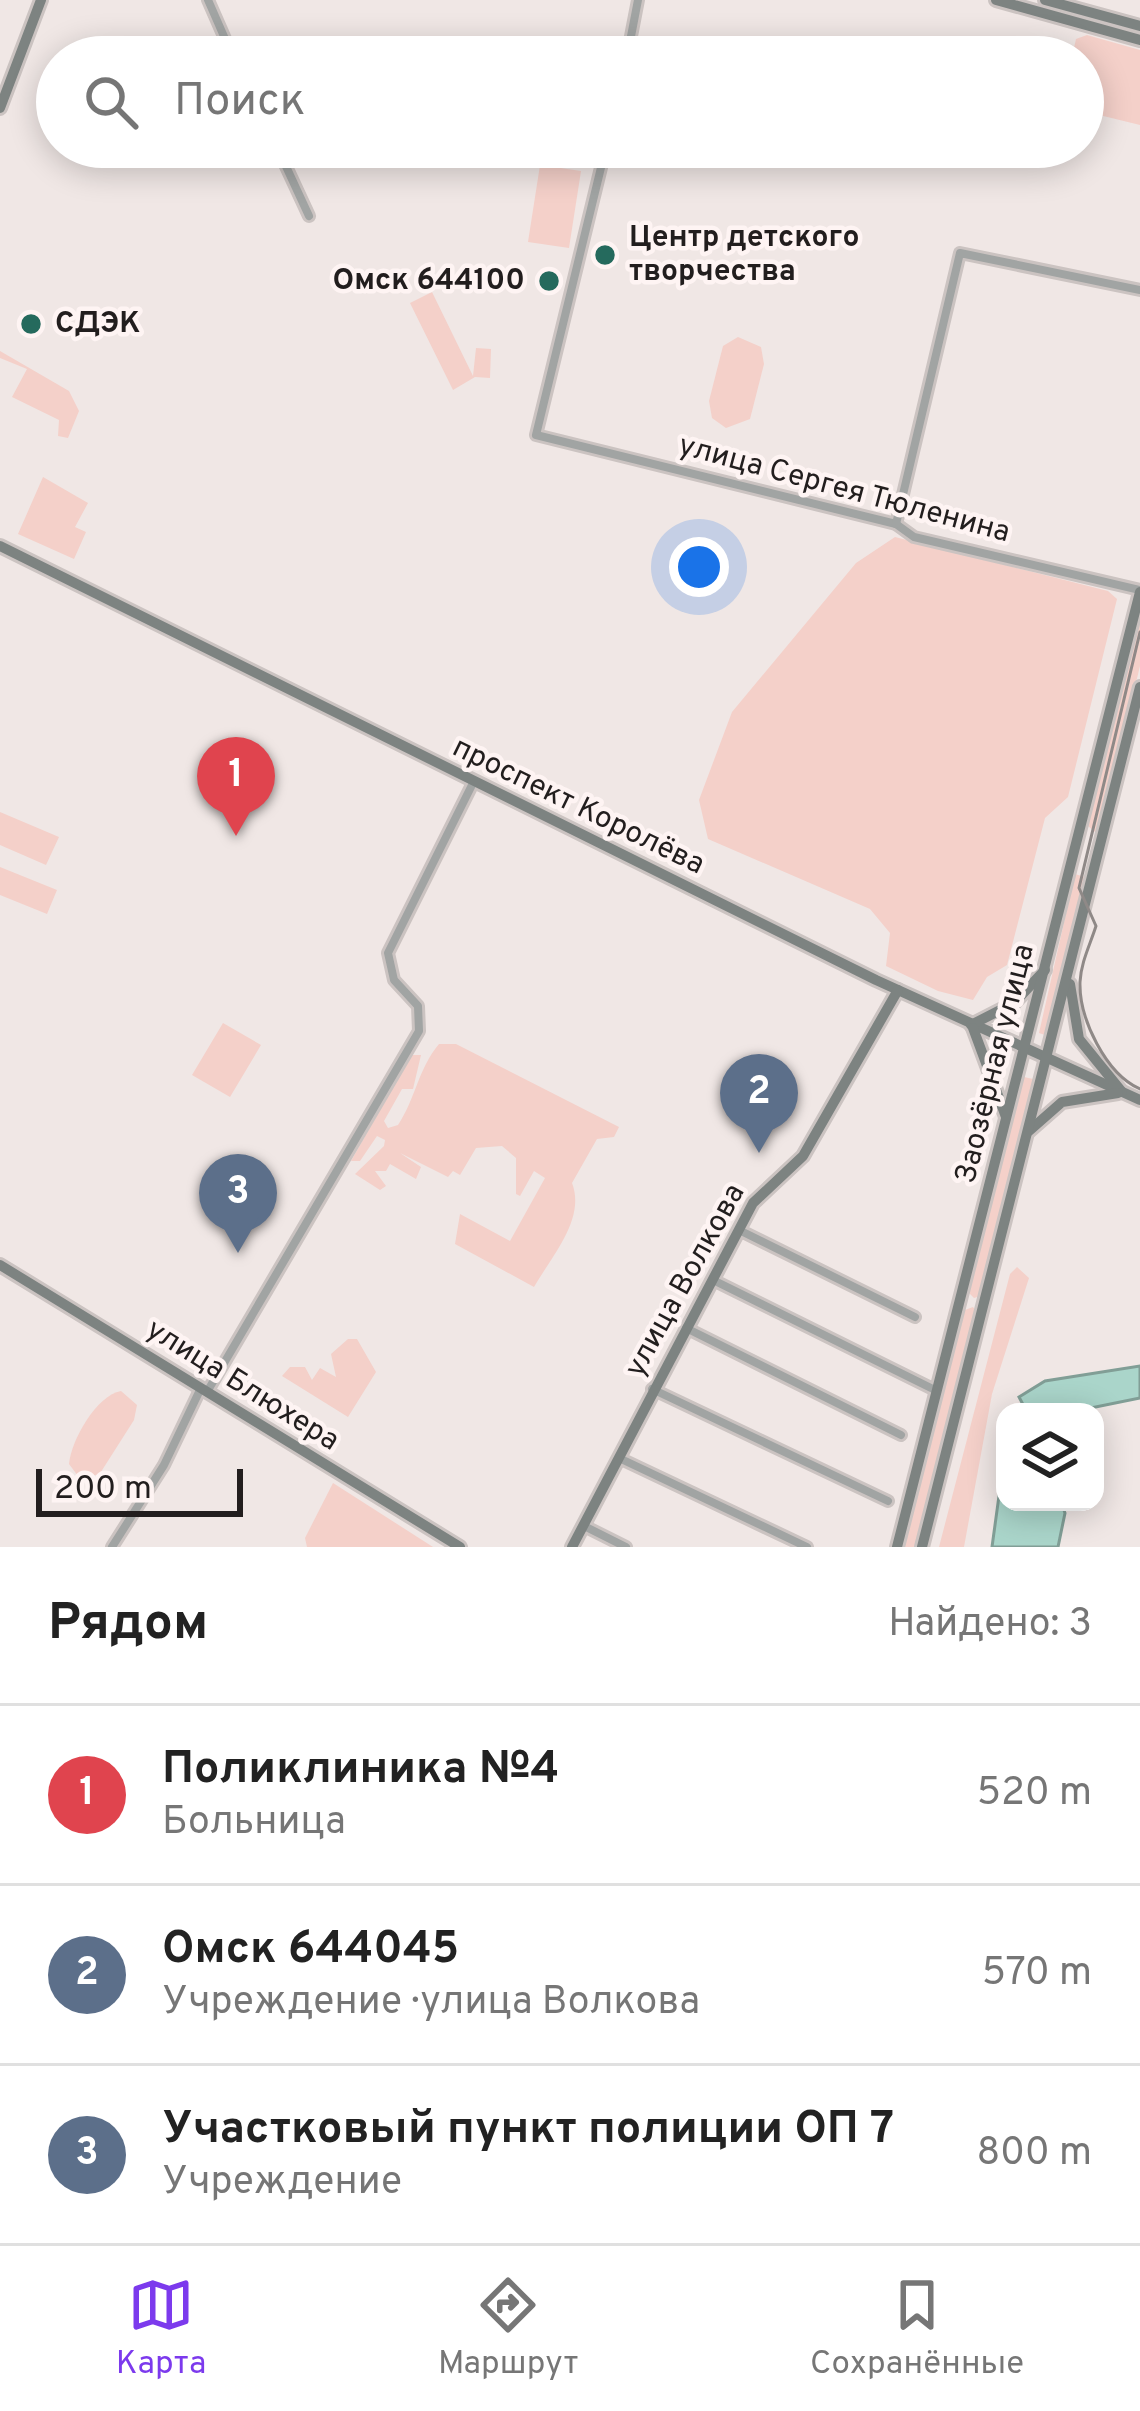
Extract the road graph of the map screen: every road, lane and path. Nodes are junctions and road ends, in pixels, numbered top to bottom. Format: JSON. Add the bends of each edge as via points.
{"nodes":[{"id":1,"x":40,"y":0,"type":"edge"},
{"id":2,"x":208,"y":0,"type":"edge"},
{"id":3,"x":638,"y":0,"type":"edge"},
{"id":4,"x":1046,"y":0,"type":"edge"},
{"id":5,"x":1003,"y":1,"type":"edge"},
{"id":6,"x":1139,"y":22,"type":"edge"},
{"id":7,"x":224,"y":36,"type":"edge"},
{"id":8,"x":631,"y":36,"type":"edge"},
{"id":9,"x":1140,"y":40,"type":"edge"},
{"id":10,"x":0,"y":108,"type":"edge"},
{"id":11,"x":287,"y":168,"type":"edge"},
{"id":12,"x":601,"y":168,"type":"edge"},
{"id":13,"x":309,"y":216,"type":"dead end"},
{"id":14,"x":1140,"y":290,"type":"edge"},
{"id":15,"x":896,"y":524,"type":"junction"},
{"id":16,"x":0,"y":546,"type":"edge"},
{"id":17,"x":1140,"y":591,"type":"edge"},
{"id":18,"x":1140,"y":687,"type":"edge"},
{"id":19,"x":473,"y":783,"type":"junction"},
{"id":20,"x":1079,"y":832,"type":"junction"},
{"id":21,"x":1103,"y":838,"type":"junction"},
{"id":22,"x":1070,"y":969,"type":"junction"},
{"id":23,"x":1045,"y":970,"type":"junction"},
{"id":24,"x":898,"y":990,"type":"junction"},
{"id":25,"x":971,"y":1025,"type":"junction"},
{"id":26,"x":1025,"y":1049,"type":"junction"},
{"id":27,"x":1047,"y":1059,"type":"junction"},
{"id":28,"x":1122,"y":1092,"type":"junction"},
{"id":29,"x":1140,"y":1100,"type":"edge"},
{"id":30,"x":1006,"y":1126,"type":"junction"},
{"id":31,"x":1028,"y":1132,"type":"junction"},
{"id":32,"x":737,"y":1229,"type":"junction"},
{"id":33,"x":0,"y":1265,"type":"edge"},
{"id":34,"x":711,"y":1279,"type":"junction"},
{"id":35,"x":961,"y":1300,"type":"junction"},
{"id":36,"x":986,"y":1306,"type":"junction"},
{"id":37,"x":915,"y":1317,"type":"dead end"},
{"id":38,"x":685,"y":1328,"type":"junction"},
{"id":39,"x":652,"y":1389,"type":"junction"},
{"id":40,"x":937,"y":1391,"type":"junction"},
{"id":41,"x":203,"y":1392,"type":"junction"},
{"id":42,"x":901,"y":1436,"type":"dead end"},
{"id":43,"x":618,"y":1457,"type":"junction"},
{"id":44,"x":887,"y":1502,"type":"dead end"},
{"id":45,"x":584,"y":1526,"type":"junction"},
{"id":46,"x":112,"y":1547,"type":"edge"},
{"id":47,"x":460,"y":1547,"type":"edge"},
{"id":48,"x":572,"y":1547,"type":"edge"},
{"id":49,"x":626,"y":1547,"type":"edge"},
{"id":50,"x":807,"y":1547,"type":"edge"},
{"id":51,"x":897,"y":1547,"type":"edge"},
{"id":52,"x":922,"y":1547,"type":"edge"}],
"edges":[{"from":1,"to":10,"type":"main road"},
{"from":2,"to":7,"type":"street"},
{"from":3,"to":8,"type":"street"},
{"from":4,"to":6,"type":"main road"},
{"from":5,"to":9,"type":"main road"},
{"from":11,"to":13,"type":"street"},
{"from":12,"to":15,"type":"street","name":"улица Сергея Тюленина","via":[[536,435]]},
{"from":14,"to":15,"type":"street","via":[[960,253]]},
{"from":15,"to":17,"type":"street","name":"улица Сергея Тюленина","via":[[914,537]]},
{"from":16,"to":19,"type":"main road","name":"проспект Королёва"},
{"from":17,"to":20,"type":"main road","name":"Заозёрная улица"},
{"from":18,"to":21,"type":"main road","name":"Заозёрная улица"},
{"from":19,"to":24,"type":"main road","name":"проспект Королёва"},
{"from":19,"to":41,"type":"street","via":[[388,953],[394,980],[418,1006],[418,1031]]},
{"from":20,"to":21,"type":"main road"},
{"from":20,"to":23,"type":"main road","name":"Заозёрная улица"},
{"from":21,"to":22,"type":"main road","name":"Заозёрная улица"},
{"from":22,"to":27,"type":"main road","name":"Заозёрная улица"},
{"from":22,"to":28,"type":"main road","via":[[1079,1039]]},
{"from":23,"to":25,"type":"main road","via":[[1015,1003]]},
{"from":23,"to":26,"type":"main road","name":"Заозёрная улица"},
{"from":24,"to":25,"type":"main road","name":"проспект Королёва"},
{"from":24,"to":32,"type":"main road","name":"улица Волкова","via":[[803,1156],[758,1195]]},
{"from":25,"to":26,"type":"main road","name":"проспект Королёва"},
{"from":25,"to":30,"type":"main road","via":[[994,1072]]},
{"from":26,"to":27,"type":"main road","name":"проспект Королёва"},
{"from":26,"to":30,"type":"main road","name":"Заозёрная улица"},
{"from":27,"to":28,"type":"main road","name":"проспект Королёва"},
{"from":27,"to":31,"type":"main road","name":"Заозёрная улица"},
{"from":28,"to":29,"type":"main road","name":"проспект Королёва"},
{"from":28,"to":31,"type":"main road","via":[[1062,1102]]},
{"from":30,"to":35,"type":"main road","name":"Заозёрная улица"},
{"from":31,"to":36,"type":"main road","name":"Заозёрная улица"},
{"from":32,"to":34,"type":"main road","name":"улица Волкова"},
{"from":32,"to":37,"type":"street"},
{"from":33,"to":41,"type":"main road","name":"улица Блюхера"},
{"from":34,"to":38,"type":"main road","name":"улица Волкова"},
{"from":34,"to":40,"type":"street"},
{"from":35,"to":36,"type":"main road"},
{"from":35,"to":40,"type":"main road","name":"Заозёрная улица"},
{"from":36,"to":52,"type":"main road","name":"Заозёрная улица"},
{"from":38,"to":39,"type":"main road","name":"улица Волкова"},
{"from":38,"to":42,"type":"street"},
{"from":39,"to":43,"type":"main road","name":"улица Волкова"},
{"from":39,"to":44,"type":"street"},
{"from":40,"to":51,"type":"main road","name":"Заозёрная улица"},
{"from":41,"to":46,"type":"street"},
{"from":41,"to":47,"type":"main road","name":"улица Блюхера"},
{"from":43,"to":45,"type":"main road","name":"улица Волкова"},
{"from":43,"to":50,"type":"street"},
{"from":45,"to":48,"type":"main road","name":"улица Волкова"},
{"from":45,"to":49,"type":"street"}]}
